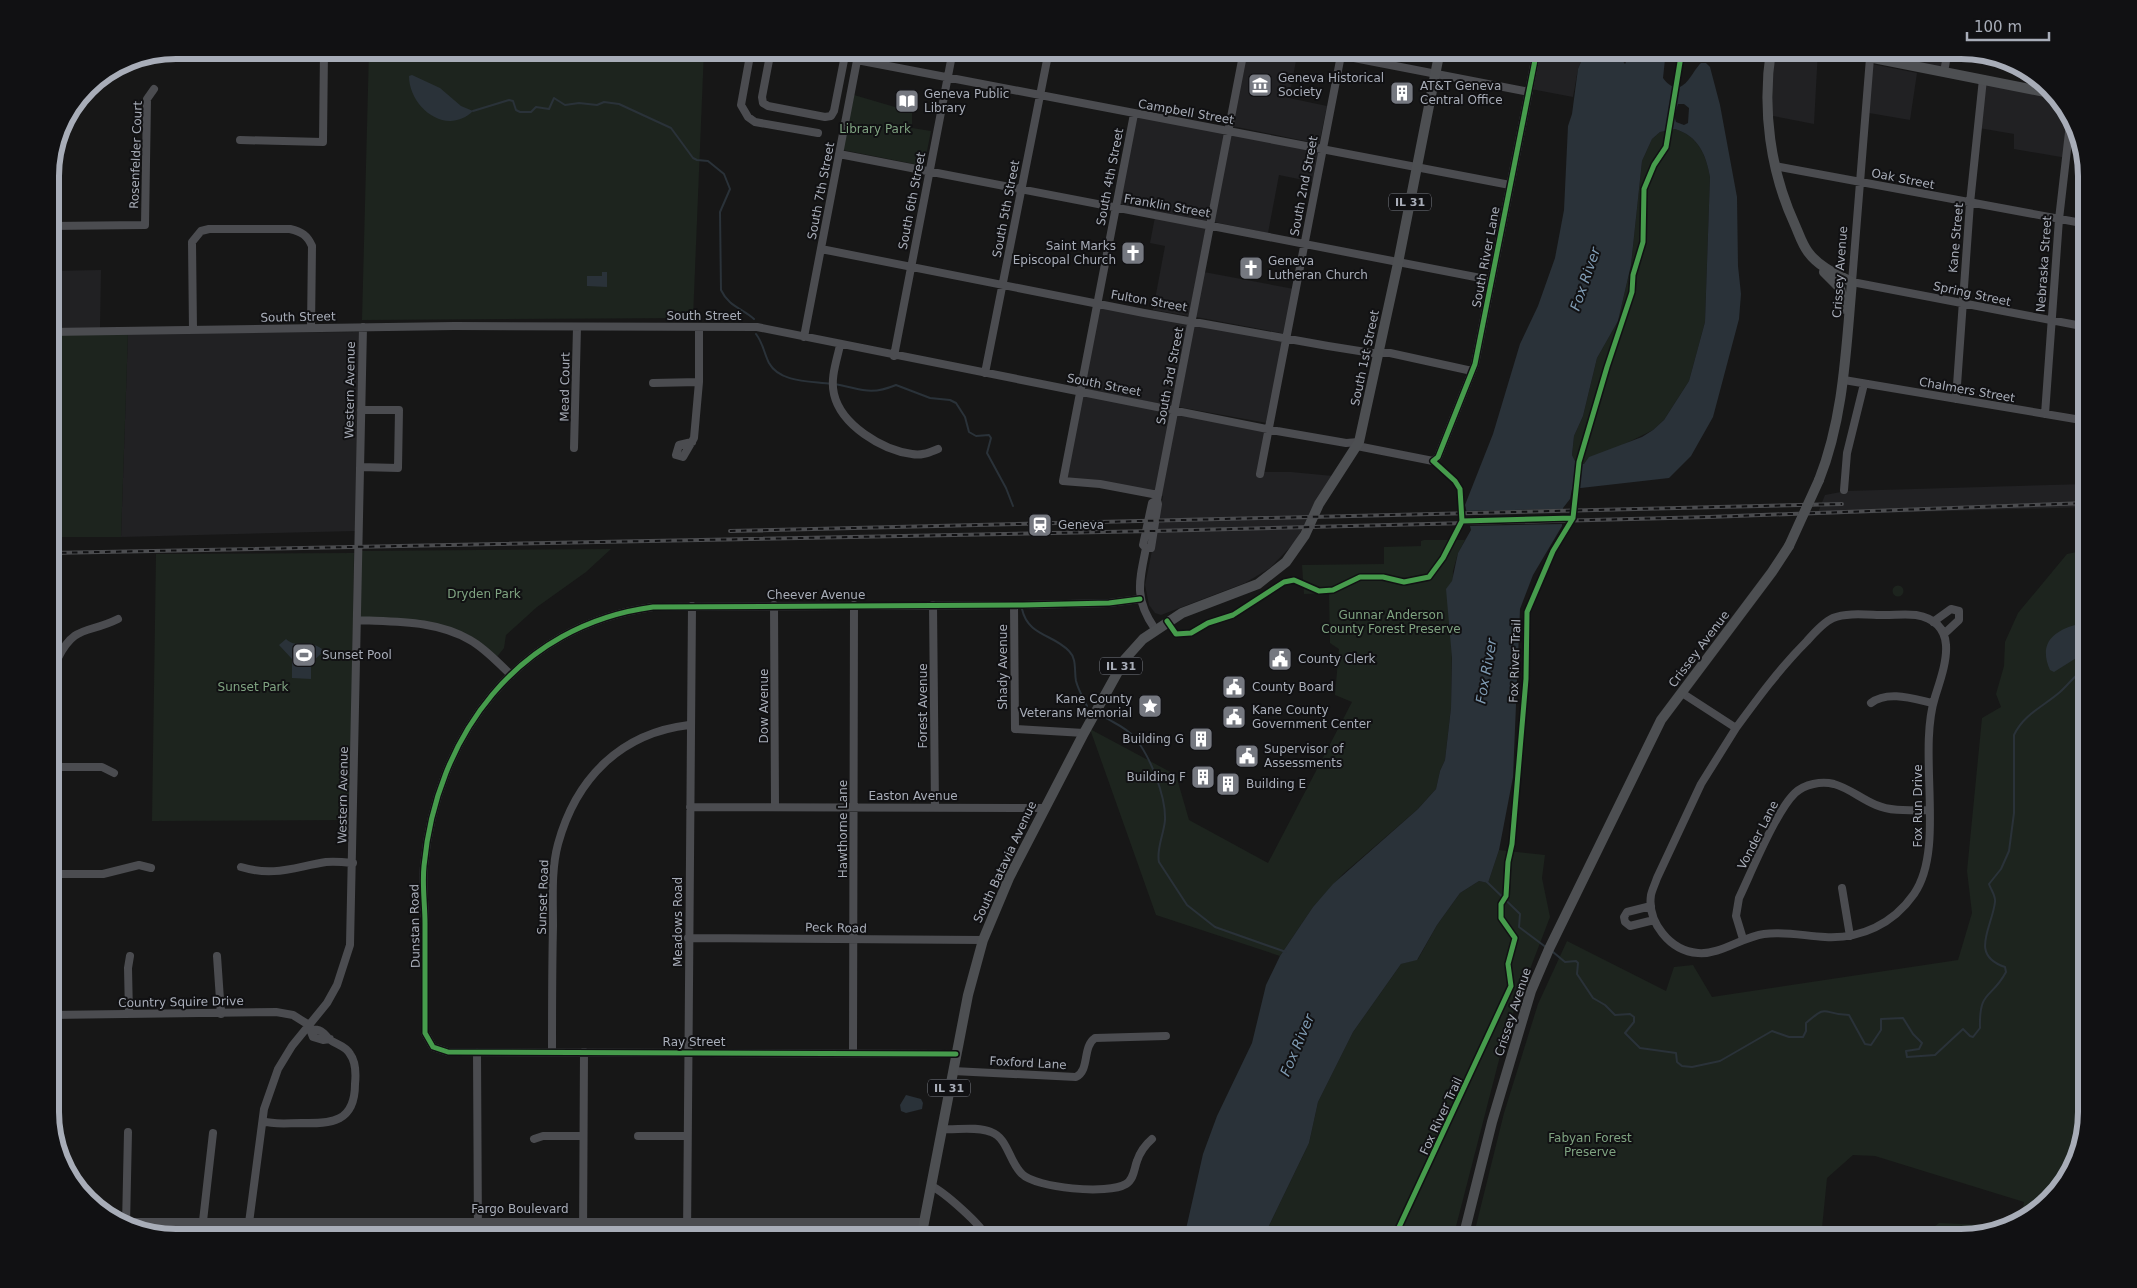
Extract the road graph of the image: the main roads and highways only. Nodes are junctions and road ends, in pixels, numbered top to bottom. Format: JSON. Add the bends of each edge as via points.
{"nodes":[{"id":1,"x":1438,"y":59,"type":"edge"},
{"id":2,"x":1770,"y":59,"type":"edge"},
{"id":3,"x":1875,"y":59,"type":"edge"},
{"id":4,"x":2042,"y":91,"type":"edge"},
{"id":5,"x":1809,"y":254,"type":"junction"},
{"id":6,"x":1847,"y":344,"type":"junction"},
{"id":7,"x":1204,"y":604,"type":"joint"},
{"id":8,"x":923,"y":1229,"type":"edge"},
{"id":9,"x":1465,"y":1229,"type":"edge"}],
"edges":[{"from":1,"to":7,"type":"main road","name":"South 1st Street","number":"IL 31","via":[[1398,263],[1357,446],[1286,562],[1254,586]]},
{"from":2,"to":5,"type":"main road","via":[[1768,104],[1775,166],[1786,206]]},
{"from":3,"to":4,"type":"main road"},
{"from":5,"to":6,"type":"main road","via":[[1819,268],[1836,282],[1844,296]]},
{"from":5,"to":6,"type":"main road","name":"Crissey Avenue","via":[[1852,282]]},
{"from":6,"to":9,"type":"main road","name":"Crissey Avenue","bridge":true,"via":[[1844,380],[1828,456],[1789,546],[1661,720],[1545,958],[1531,991],[1492,1122]]},
{"from":7,"to":8,"type":"main road","name":"South Batavia Avenue","number":"IL 31","via":[[1155,629],[1125,659],[1006,884],[983,940],[968,994]]}]}
